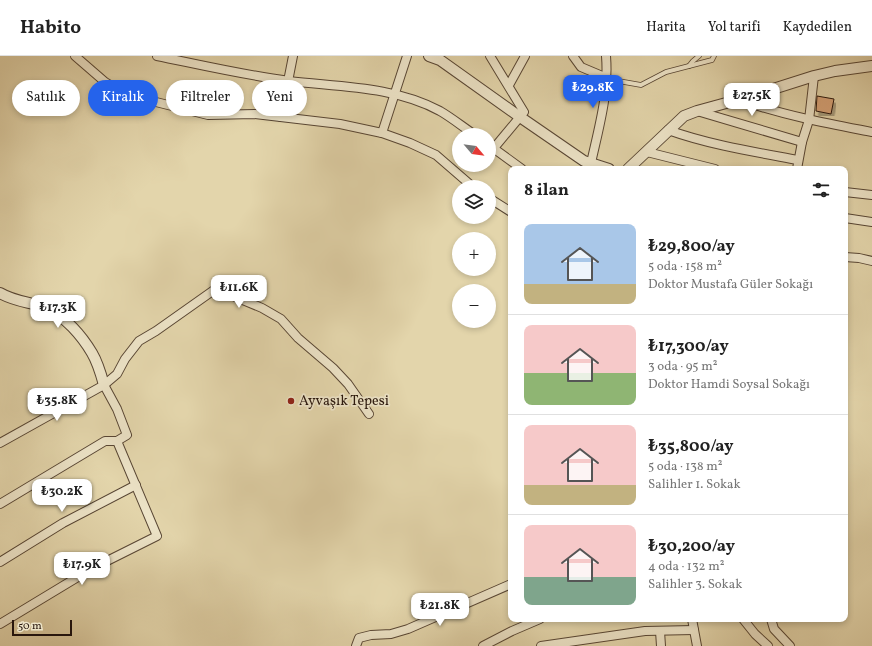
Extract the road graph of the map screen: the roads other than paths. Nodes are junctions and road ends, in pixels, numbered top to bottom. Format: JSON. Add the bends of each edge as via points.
{"nodes":[{"id":1,"x":75,"y":56,"type":"edge"},
{"id":2,"x":157,"y":56,"type":"edge"},
{"id":3,"x":293,"y":56,"type":"edge"},
{"id":4,"x":407,"y":56,"type":"edge"},
{"id":5,"x":429,"y":56,"type":"edge"},
{"id":6,"x":490,"y":56,"type":"edge"},
{"id":7,"x":525,"y":56,"type":"edge"},
{"id":8,"x":573,"y":56,"type":"edge"},
{"id":9,"x":606,"y":56,"type":"edge"},
{"id":10,"x":699,"y":56,"type":"edge"},
{"id":11,"x":714,"y":56,"type":"edge"},
{"id":12,"x":872,"y":66,"type":"edge"},
{"id":13,"x":689,"y":67,"type":"junction"},
{"id":14,"x":814,"y":76,"type":"junction"},
{"id":15,"x":607,"y":78,"type":"junction"},
{"id":16,"x":283,"y":80,"type":"edge"},
{"id":17,"x":289,"y":80,"type":"edge"},
{"id":18,"x":307,"y":82,"type":"edge"},
{"id":19,"x":509,"y":86,"type":"junction"},
{"id":20,"x":395,"y":95,"type":"junction"},
{"id":21,"x":748,"y":97,"type":"junction"},
{"id":22,"x":697,"y":111,"type":"junction"},
{"id":23,"x":281,"y":117,"type":"joint"},
{"id":24,"x":520,"y":117,"type":"junction"},
{"id":25,"x":809,"y":120,"type":"junction"},
{"id":26,"x":464,"y":128,"type":"edge"},
{"id":27,"x":668,"y":130,"type":"junction"},
{"id":28,"x":872,"y":132,"type":"edge"},
{"id":29,"x":382,"y":133,"type":"junction"},
{"id":30,"x":802,"y":142,"type":"junction"},
{"id":31,"x":496,"y":143,"type":"edge"},
{"id":32,"x":496,"y":150,"type":"edge"},
{"id":33,"x":647,"y":152,"type":"junction"},
{"id":34,"x":798,"y":160,"type":"junction"},
{"id":35,"x":591,"y":163,"type":"junction"},
{"id":36,"x":518,"y":166,"type":"edge"},
{"id":37,"x":600,"y":166,"type":"edge"},
{"id":38,"x":630,"y":166,"type":"edge"},
{"id":39,"x":703,"y":166,"type":"edge"},
{"id":40,"x":797,"y":166,"type":"edge"},
{"id":41,"x":465,"y":180,"type":"edge"},
{"id":42,"x":848,"y":192,"type":"edge"},
{"id":43,"x":872,"y":195,"type":"edge"},
{"id":44,"x":496,"y":202,"type":"edge"},
{"id":45,"x":508,"y":210,"type":"edge"},
{"id":46,"x":848,"y":218,"type":"edge"},
{"id":47,"x":872,"y":222,"type":"edge"},
{"id":48,"x":848,"y":257,"type":"edge"},
{"id":49,"x":872,"y":261,"type":"edge"},
{"id":50,"x":0,"y":293,"type":"edge"},
{"id":51,"x":104,"y":385,"type":"junction"},
{"id":52,"x":369,"y":414,"type":"dead end"},
{"id":53,"x":117,"y":441,"type":"junction"},
{"id":54,"x":0,"y":443,"type":"edge"},
{"id":55,"x":136,"y":485,"type":"junction"},
{"id":56,"x":0,"y":504,"type":"edge"},
{"id":57,"x":0,"y":562,"type":"edge"},
{"id":58,"x":508,"y":585,"type":"edge"},
{"id":59,"x":533,"y":622,"type":"edge"},
{"id":60,"x":693,"y":622,"type":"edge"},
{"id":61,"x":745,"y":622,"type":"edge"},
{"id":62,"x":771,"y":622,"type":"edge"},
{"id":63,"x":0,"y":624,"type":"edge"},
{"id":64,"x":694,"y":630,"type":"junction"},
{"id":65,"x":660,"y":631,"type":"junction"},
{"id":66,"x":356,"y":646,"type":"edge"},
{"id":67,"x":483,"y":646,"type":"edge"},
{"id":68,"x":541,"y":646,"type":"edge"},
{"id":69,"x":661,"y":646,"type":"edge"},
{"id":70,"x":697,"y":646,"type":"edge"},
{"id":71,"x":768,"y":646,"type":"edge"},
{"id":72,"x":790,"y":646,"type":"edge"}],
"edges":[{"from":1,"to":23,"type":"street","via":[[105,82],[120,91],[208,114]]},
{"from":2,"to":16,"type":"street"},
{"from":3,"to":17,"type":"street"},
{"from":4,"to":20,"type":"street"},
{"from":5,"to":24,"type":"street","via":[[440,60]]},
{"from":6,"to":19,"type":"street"},
{"from":7,"to":19,"type":"street"},
{"from":8,"to":15,"type":"street","via":[[581,67]]},
{"from":9,"to":15,"type":"street"},
{"from":10,"to":13,"type":"lane"},
{"from":11,"to":13,"type":"lane","via":[[712,60]]},
{"from":12,"to":14,"type":"street","via":[[835,70]]},
{"from":13,"to":15,"type":"lane","via":[[666,72],[640,85]]},
{"from":14,"to":21,"type":"street"},
{"from":14,"to":25,"type":"street"},
{"from":15,"to":35,"type":"street","via":[[605,103]]},
{"from":18,"to":20,"type":"street","via":[[350,86]]},
{"from":19,"to":24,"type":"street","via":[[524,112]]},
{"from":20,"to":26,"type":"street","via":[[439,111]]},
{"from":20,"to":29,"type":"street"},
{"from":21,"to":22,"type":"street"},
{"from":21,"to":25,"type":"street","via":[[752,104]]},
{"from":22,"to":27,"type":"street","via":[[684,116]]},
{"from":22,"to":30,"type":"street"},
{"from":23,"to":29,"type":"street","via":[[340,124]]},
{"from":24,"to":31,"type":"street"},
{"from":24,"to":35,"type":"street","via":[[584,161]]},
{"from":25,"to":28,"type":"street"},
{"from":25,"to":30,"type":"street"},
{"from":27,"to":33,"type":"street"},
{"from":27,"to":34,"type":"street","via":[[744,150]]},
{"from":29,"to":41,"type":"street","via":[[436,155]]},
{"from":30,"to":34,"type":"street"},
{"from":32,"to":36,"type":"street"},
{"from":33,"to":38,"type":"street"},
{"from":33,"to":39,"type":"street"},
{"from":34,"to":40,"type":"street"},
{"from":35,"to":37,"type":"street"},
{"from":42,"to":43,"type":"street"},
{"from":44,"to":45,"type":"street"},
{"from":46,"to":47,"type":"street"},
{"from":48,"to":49,"type":"street"},
{"from":50,"to":51,"type":"street","via":[[16,301],[46,308],[70,325],[92,354]]},
{"from":51,"to":52,"type":"street","via":[[117,374],[139,341],[214,290],[262,308],[281,320],[348,384]]},
{"from":51,"to":53,"type":"street","via":[[127,435]]},
{"from":51,"to":54,"type":"street"},
{"from":53,"to":55,"type":"street"},
{"from":53,"to":56,"type":"street","via":[[105,441]]},
{"from":55,"to":57,"type":"street","via":[[63,523]]},
{"from":55,"to":63,"type":"street","via":[[157,536],[91,569]]},
{"from":58,"to":66,"type":"street","via":[[408,629],[359,638]]},
{"from":59,"to":67,"type":"street"},
{"from":60,"to":64,"type":"street"},
{"from":61,"to":71,"type":"street"},
{"from":62,"to":72,"type":"street","via":[[774,629]]},
{"from":64,"to":65,"type":"street"},
{"from":64,"to":70,"type":"street"},
{"from":65,"to":68,"type":"street"},
{"from":65,"to":69,"type":"street"}]}
